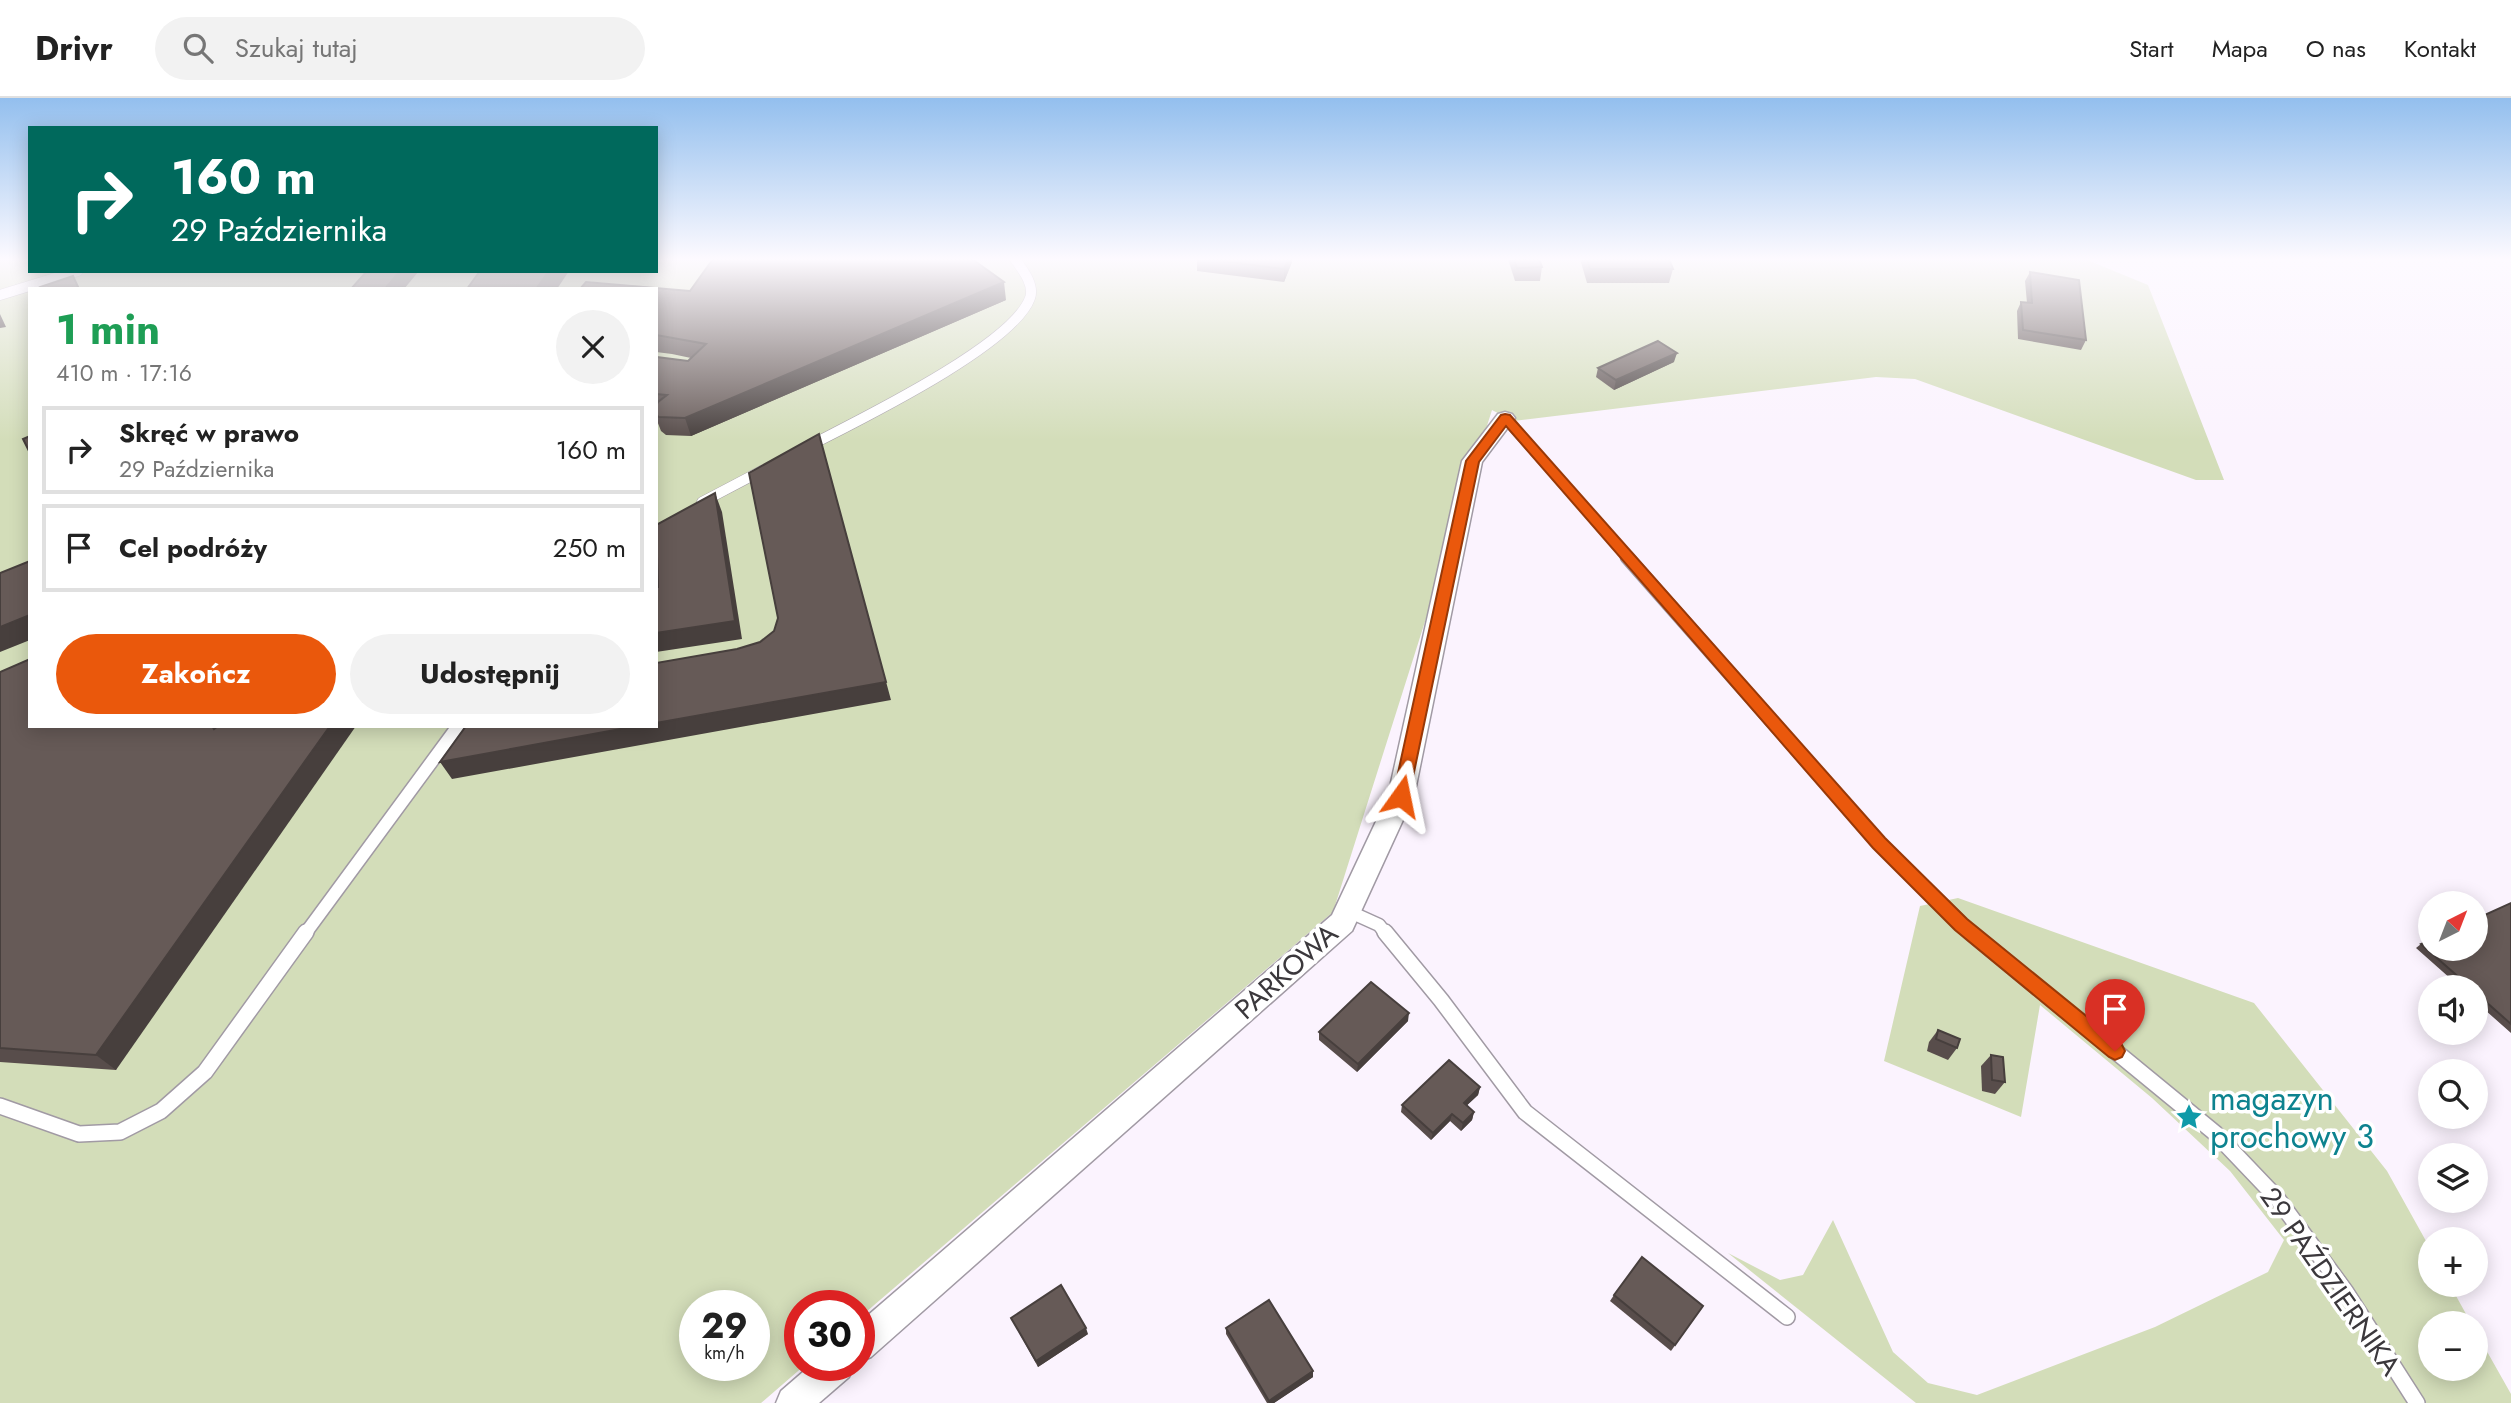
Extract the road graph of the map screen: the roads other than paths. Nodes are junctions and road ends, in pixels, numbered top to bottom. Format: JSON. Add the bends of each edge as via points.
{"nodes":[{"id":1,"x":1016,"y":320,"type":"edge"},
{"id":2,"x":1505,"y":418,"type":"joint"},
{"id":3,"x":800,"y":451,"type":"edge"},
{"id":4,"x":776,"y":463,"type":"edge"},
{"id":5,"x":692,"y":507,"type":"edge"},
{"id":6,"x":456,"y":728,"type":"edge"},
{"id":7,"x":1348,"y":911,"type":"junction"},
{"id":8,"x":0,"y":1106,"type":"edge"},
{"id":9,"x":1787,"y":1317,"type":"dead end"},
{"id":10,"x":875,"y":1331,"type":"edge"},
{"id":11,"x":818,"y":1381,"type":"edge"},
{"id":12,"x":793,"y":1403,"type":"edge"},
{"id":13,"x":2417,"y":1403,"type":"edge"}],
"edges":[{"from":1,"to":3,"type":"lane","via":[[971,355]]},
{"from":2,"to":7,"type":"street","name":"PARKOWA","via":[[1472,461],[1401,796]]},
{"from":2,"to":13,"type":"lane","name":"29 PAŹDZIERNIKA","via":[[1931,897],[2215,1133],[2277,1198],[2346,1292]]},
{"from":4,"to":5,"type":"lane"},
{"from":6,"to":8,"type":"lane","via":[[205,1072],[161,1111],[120,1132],[79,1134]]},
{"from":7,"to":9,"type":"lane","via":[[1379,925],[1525,1112]]},
{"from":7,"to":10,"type":"street","name":"PARKOWA","via":[[1342,923]]},
{"from":11,"to":12,"type":"street"}]}
